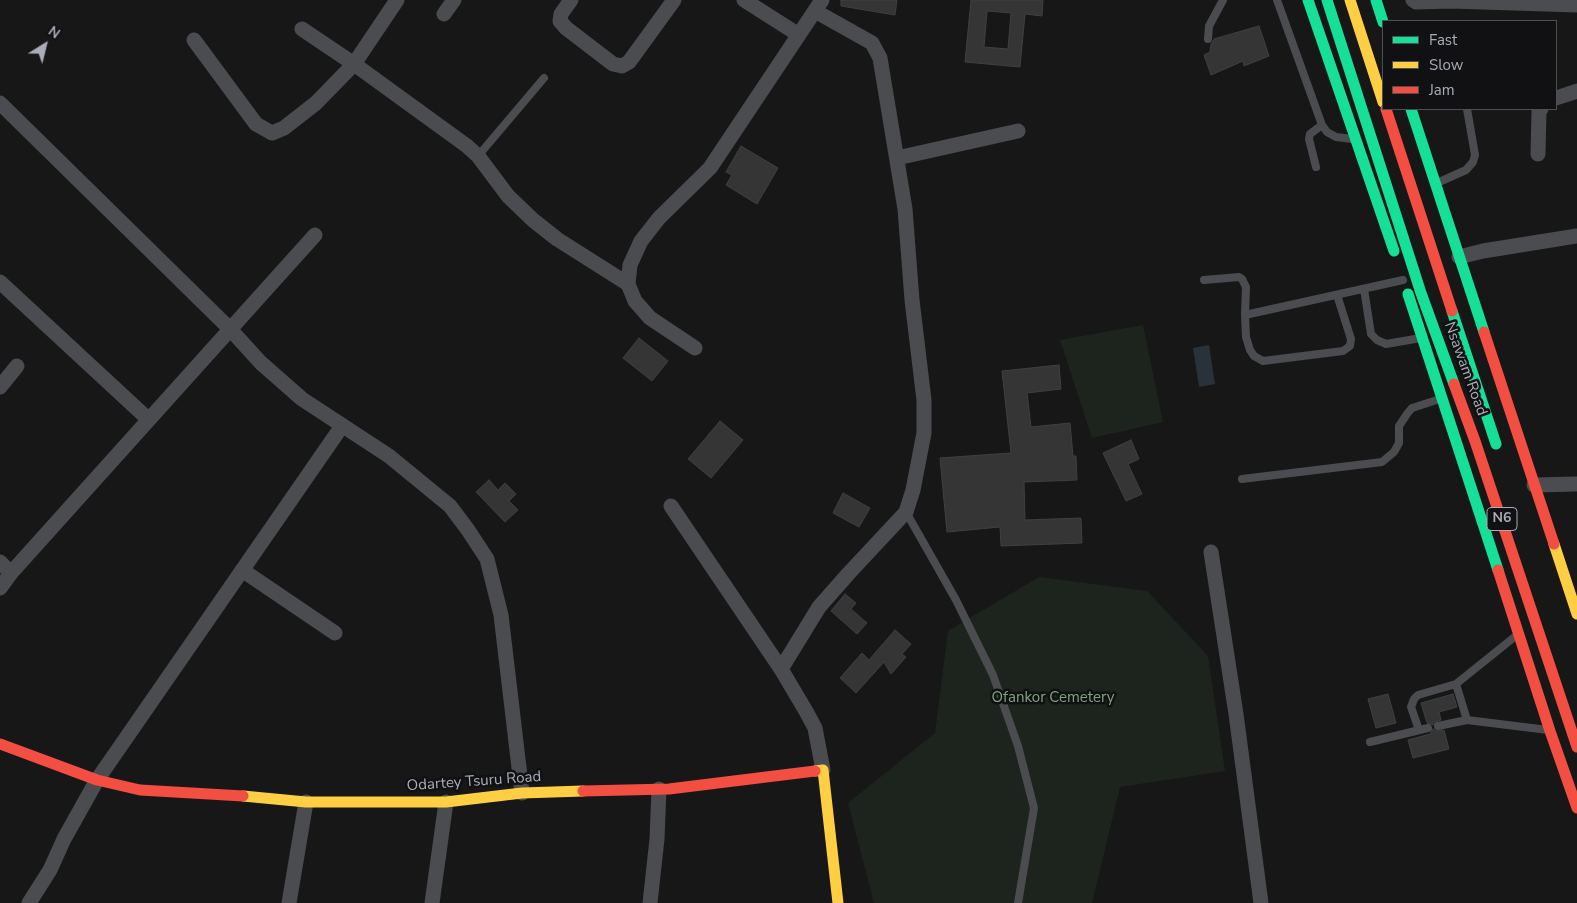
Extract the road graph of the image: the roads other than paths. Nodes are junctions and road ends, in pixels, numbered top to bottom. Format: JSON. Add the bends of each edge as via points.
{"nodes":[{"id":1,"x":397,"y":0,"type":"edge"},
{"id":2,"x":454,"y":0,"type":"edge"},
{"id":3,"x":571,"y":0,"type":"edge"},
{"id":4,"x":674,"y":0,"type":"edge"},
{"id":5,"x":744,"y":0,"type":"edge"},
{"id":6,"x":1223,"y":0,"type":"edge"},
{"id":7,"x":1277,"y":0,"type":"edge"},
{"id":8,"x":1308,"y":0,"type":"edge"},
{"id":9,"x":1327,"y":0,"type":"edge"},
{"id":10,"x":1350,"y":0,"type":"edge"},
{"id":11,"x":1376,"y":0,"type":"edge"},
{"id":12,"x":1413,"y":0,"type":"edge"},
{"id":13,"x":1577,"y":5,"type":"edge"},
{"id":14,"x":818,"y":6,"type":"edge"},
{"id":15,"x":444,"y":14,"type":"dead end"},
{"id":16,"x":1382,"y":20,"type":"edge"},
{"id":17,"x":302,"y":29,"type":"dead end"},
{"id":18,"x":799,"y":35,"type":"junction"},
{"id":19,"x":1208,"y":39,"type":"dead end"},
{"id":20,"x":194,"y":40,"type":"dead end"},
{"id":21,"x":354,"y":64,"type":"junction"},
{"id":22,"x":544,"y":78,"type":"dead end"},
{"id":23,"x":1577,"y":91,"type":"edge"},
{"id":24,"x":1557,"y":98,"type":"edge"},
{"id":25,"x":1382,"y":99,"type":"edge"},
{"id":26,"x":0,"y":103,"type":"edge"},
{"id":27,"x":1386,"y":110,"type":"edge"},
{"id":28,"x":1412,"y":110,"type":"edge"},
{"id":29,"x":1467,"y":110,"type":"edge"},
{"id":30,"x":1540,"y":110,"type":"edge"},
{"id":31,"x":1322,"y":124,"type":"junction"},
{"id":32,"x":1018,"y":131,"type":"dead end"},
{"id":33,"x":1356,"y":140,"type":"junction"},
{"id":34,"x":1538,"y":154,"type":"dead end"},
{"id":35,"x":478,"y":156,"type":"junction"},
{"id":36,"x":897,"y":158,"type":"junction"},
{"id":37,"x":1316,"y":167,"type":"dead end"},
{"id":38,"x":1435,"y":184,"type":"junction"},
{"id":39,"x":315,"y":235,"type":"dead end"},
{"id":40,"x":1577,"y":236,"type":"edge"},
{"id":41,"x":1459,"y":257,"type":"junction"},
{"id":42,"x":1204,"y":280,"type":"dead end"},
{"id":43,"x":1403,"y":280,"type":"junction"},
{"id":44,"x":0,"y":282,"type":"edge"},
{"id":45,"x":628,"y":284,"type":"junction"},
{"id":46,"x":1364,"y":288,"type":"junction"},
{"id":47,"x":1337,"y":295,"type":"junction"},
{"id":48,"x":1245,"y":315,"type":"junction"},
{"id":49,"x":230,"y":329,"type":"junction"},
{"id":50,"x":1422,"y":338,"type":"junction"},
{"id":51,"x":695,"y":348,"type":"dead end"},
{"id":52,"x":17,"y":366,"type":"dead end"},
{"id":53,"x":0,"y":387,"type":"edge"},
{"id":54,"x":1442,"y":398,"type":"junction"},
{"id":55,"x":148,"y":419,"type":"junction"},
{"id":56,"x":342,"y":426,"type":"junction"},
{"id":57,"x":1498,"y":452,"type":"dead end"},
{"id":58,"x":1242,"y":479,"type":"dead end"},
{"id":59,"x":1577,"y":484,"type":"edge"},
{"id":60,"x":1534,"y":485,"type":"junction"},
{"id":61,"x":670,"y":506,"type":"dead end"},
{"id":62,"x":906,"y":512,"type":"junction"},
{"id":63,"x":1211,"y":552,"type":"dead end"},
{"id":64,"x":0,"y":562,"type":"edge"},
{"id":65,"x":242,"y":570,"type":"junction"},
{"id":66,"x":11,"y":573,"type":"junction"},
{"id":67,"x":0,"y":588,"type":"edge"},
{"id":68,"x":1577,"y":614,"type":"edge"},
{"id":69,"x":336,"y":633,"type":"dead end"},
{"id":70,"x":1519,"y":634,"type":"junction"},
{"id":71,"x":781,"y":669,"type":"junction"},
{"id":72,"x":1456,"y":684,"type":"junction"},
{"id":73,"x":1467,"y":720,"type":"junction"},
{"id":74,"x":1438,"y":726,"type":"dead end"},
{"id":75,"x":1428,"y":728,"type":"dead end"},
{"id":76,"x":1419,"y":730,"type":"junction"},
{"id":77,"x":1550,"y":731,"type":"junction"},
{"id":78,"x":1370,"y":742,"type":"dead end"},
{"id":79,"x":0,"y":744,"type":"edge"},
{"id":80,"x":1577,"y":748,"type":"edge"},
{"id":81,"x":824,"y":770,"type":"junction"},
{"id":82,"x":97,"y":780,"type":"junction"},
{"id":83,"x":659,"y":789,"type":"junction"},
{"id":84,"x":522,"y":793,"type":"junction"},
{"id":85,"x":306,"y":802,"type":"junction"},
{"id":86,"x":446,"y":802,"type":"junction"},
{"id":87,"x":1577,"y":808,"type":"edge"},
{"id":88,"x":29,"y":903,"type":"edge"},
{"id":89,"x":290,"y":903,"type":"edge"},
{"id":90,"x":432,"y":903,"type":"edge"},
{"id":91,"x":650,"y":903,"type":"edge"},
{"id":92,"x":838,"y":903,"type":"edge"},
{"id":93,"x":1018,"y":903,"type":"edge"},
{"id":94,"x":1261,"y":903,"type":"edge"}],
"edges":[{"from":1,"to":21,"type":"street"},
{"from":2,"to":15,"type":"street"},
{"from":3,"to":4,"type":"street","via":[[560,21],[613,64],[622,66],[629,62]]},
{"from":5,"to":18,"type":"street"},
{"from":6,"to":19,"type":"lane","via":[[1209,26]]},
{"from":7,"to":31,"type":"lane"},
{"from":8,"to":33,"type":"main road"},
{"from":9,"to":80,"type":"main road","name":"Nsawam Road","number":"N6","via":[[1420,293],[1475,441]]},
{"from":10,"to":25,"type":"main road"},
{"from":11,"to":16,"type":"main road"},
{"from":12,"to":13,"type":"street"},
{"from":14,"to":18,"type":"street"},
{"from":14,"to":36,"type":"street","via":[[872,44],[880,58]]},
{"from":17,"to":21,"type":"street"},
{"from":18,"to":45,"type":"street","via":[[710,168],[659,218],[641,241],[630,265]]},
{"from":20,"to":21,"type":"street","via":[[256,124],[272,133],[284,128],[316,103]]},
{"from":21,"to":35,"type":"street"},
{"from":22,"to":35,"type":"lane"},
{"from":23,"to":24,"type":"street"},
{"from":26,"to":49,"type":"street"},
{"from":27,"to":57,"type":"main road","name":"Nsawam Road"},
{"from":28,"to":38,"type":"main road"},
{"from":29,"to":38,"type":"lane","via":[[1476,155],[1473,162],[1456,176]]},
{"from":30,"to":34,"type":"street"},
{"from":31,"to":33,"type":"lane","via":[[1336,137]]},
{"from":31,"to":37,"type":"lane","via":[[1310,134],[1309,139]]},
{"from":32,"to":36,"type":"street"},
{"from":33,"to":43,"type":"main road"},
{"from":35,"to":45,"type":"street","via":[[508,196],[533,220]]},
{"from":36,"to":62,"type":"street","via":[[924,400],[924,433],[914,490]]},
{"from":38,"to":41,"type":"main road"},
{"from":39,"to":49,"type":"street"},
{"from":40,"to":41,"type":"street","via":[[1484,250]]},
{"from":41,"to":60,"type":"main road"},
{"from":42,"to":48,"type":"lane","via":[[1242,279],[1246,287]]},
{"from":43,"to":46,"type":"lane"},
{"from":43,"to":50,"type":"main road"},
{"from":44,"to":55,"type":"street"},
{"from":45,"to":51,"type":"street","via":[[635,301],[650,318]]},
{"from":46,"to":47,"type":"lane"},
{"from":46,"to":50,"type":"lane","via":[[1371,334],[1377,340],[1386,344]]},
{"from":47,"to":48,"type":"lane"},
{"from":47,"to":48,"type":"lane","via":[[1351,339],[1350,346],[1343,351],[1263,361],[1250,350]]},
{"from":49,"to":55,"type":"street"},
{"from":49,"to":56,"type":"street","via":[[261,363],[302,399]]},
{"from":50,"to":54,"type":"main road"},
{"from":52,"to":53,"type":"street"},
{"from":54,"to":58,"type":"lane","via":[[1412,408],[1400,426],[1399,443],[1382,462]]},
{"from":54,"to":70,"type":"main road"},
{"from":55,"to":66,"type":"street"},
{"from":56,"to":65,"type":"street"},
{"from":56,"to":84,"type":"street","via":[[389,456],[450,506],[487,559],[501,615]]},
{"from":59,"to":60,"type":"street"},
{"from":60,"to":68,"type":"main road"},
{"from":61,"to":71,"type":"street"},
{"from":62,"to":71,"type":"street","via":[[819,608]]},
{"from":62,"to":93,"type":"lane","via":[[956,600],[993,675],[1018,746],[1034,808]]},
{"from":63,"to":94,"type":"street"},
{"from":64,"to":66,"type":"street"},
{"from":65,"to":69,"type":"street"},
{"from":65,"to":82,"type":"street"},
{"from":66,"to":67,"type":"street"},
{"from":70,"to":72,"type":"lane"},
{"from":70,"to":77,"type":"main road"},
{"from":71,"to":81,"type":"street","via":[[814,728]]},
{"from":72,"to":73,"type":"lane"},
{"from":72,"to":76,"type":"lane","via":[[1414,699],[1411,707]]},
{"from":73,"to":74,"type":"lane"},
{"from":73,"to":77,"type":"lane"},
{"from":75,"to":76,"type":"lane"},
{"from":76,"to":78,"type":"lane"},
{"from":77,"to":87,"type":"main road"},
{"from":79,"to":82,"type":"main road","name":"Odartey Tsuru Road"},
{"from":81,"to":83,"type":"main road","name":"Odartey Tsuru Road"},
{"from":81,"to":92,"type":"main road"},
{"from":82,"to":85,"type":"main road","name":"Odartey Tsuru Road","via":[[140,790],[217,793]]},
{"from":82,"to":88,"type":"street"},
{"from":83,"to":84,"type":"main road","name":"Odartey Tsuru Road"},
{"from":83,"to":91,"type":"street"},
{"from":84,"to":86,"type":"main road","name":"Odartey Tsuru Road"},
{"from":85,"to":86,"type":"main road","name":"Odartey Tsuru Road"},
{"from":85,"to":89,"type":"street"},
{"from":86,"to":90,"type":"street"}]}
